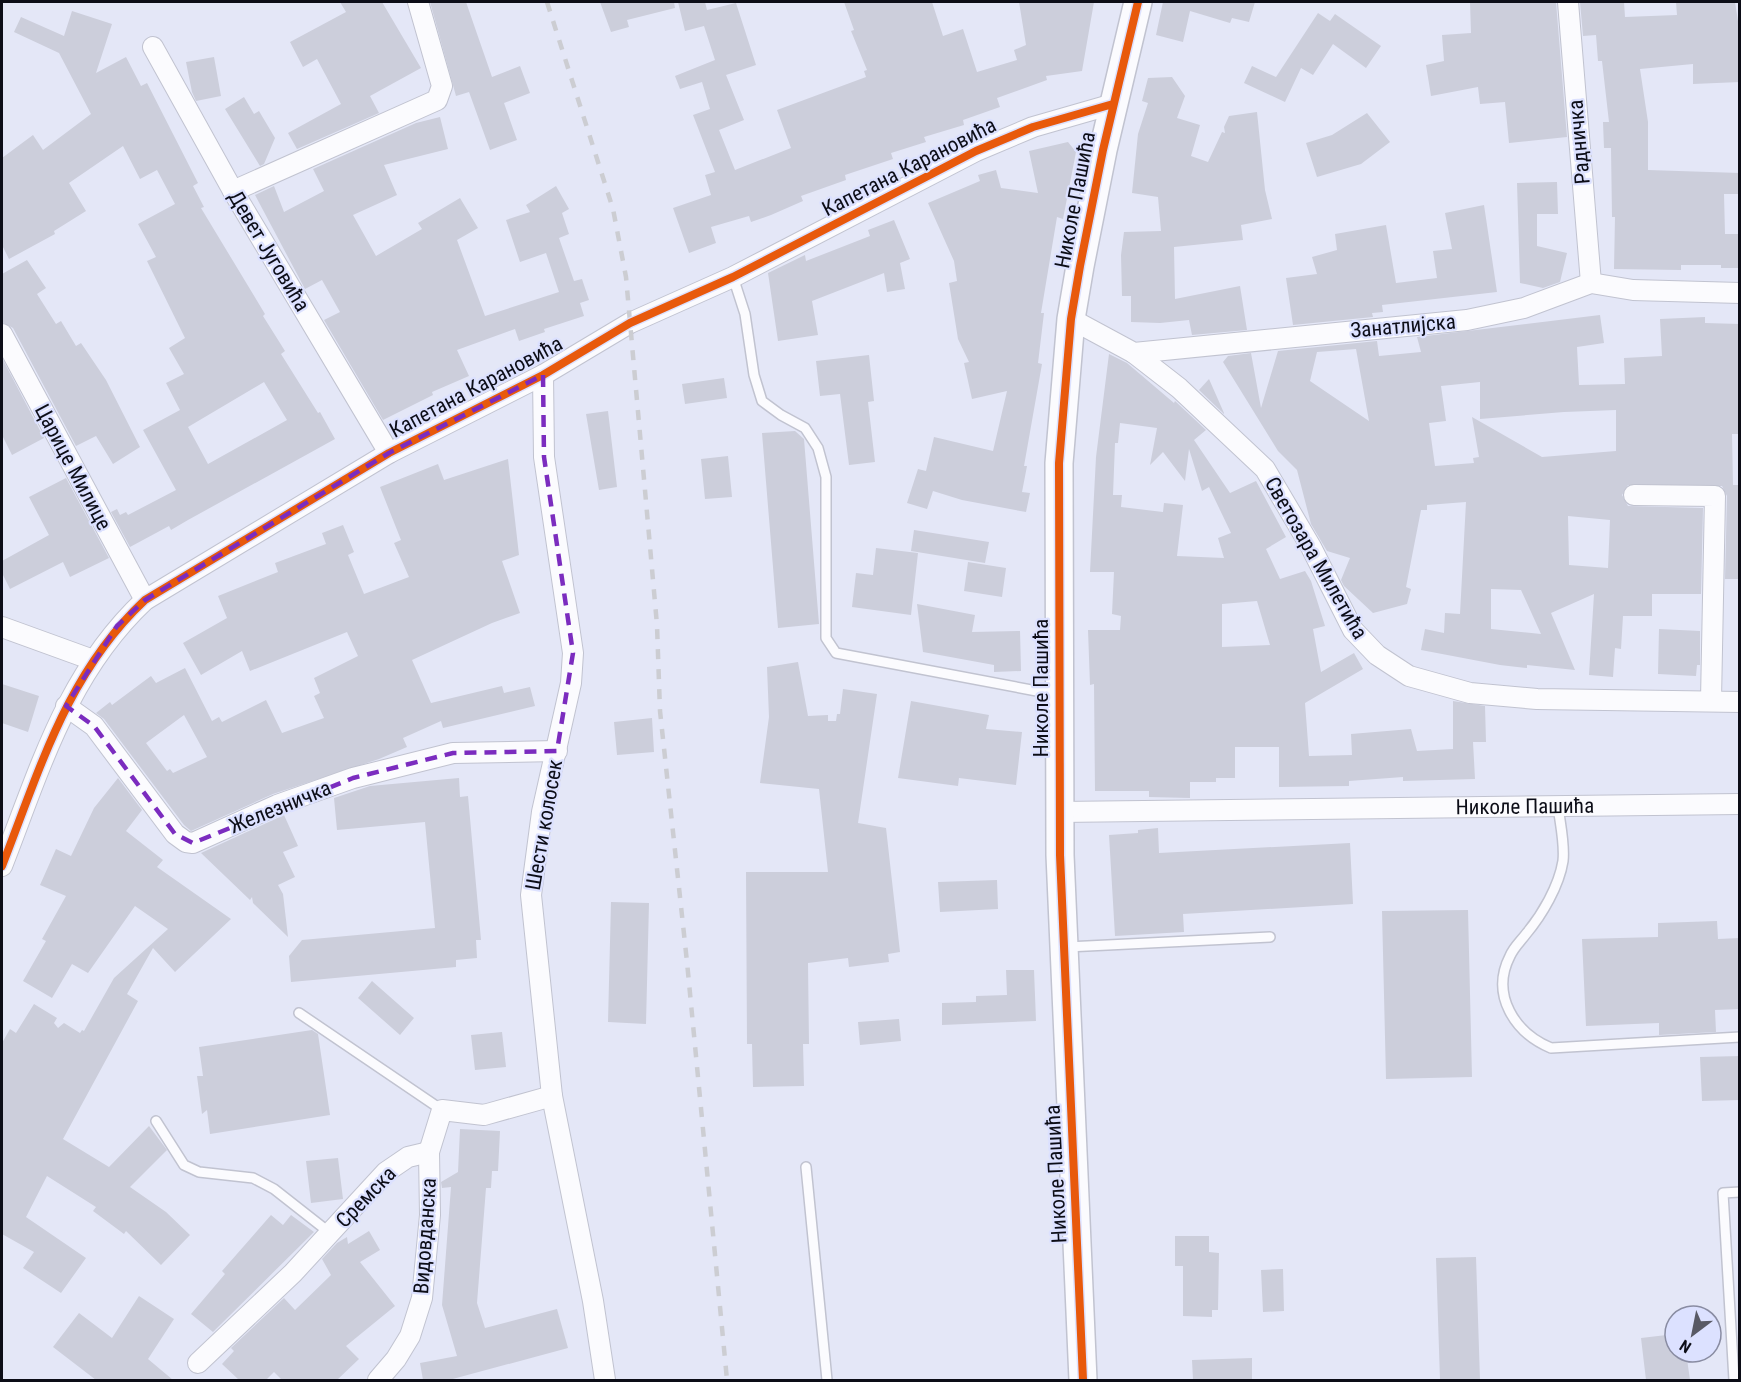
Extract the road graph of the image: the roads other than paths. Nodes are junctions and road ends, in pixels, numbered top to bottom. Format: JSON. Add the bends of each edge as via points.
{"nodes":[{"id":1,"x":418,"y":2,"type":"edge"},
{"id":2,"x":1138,"y":2,"type":"edge"},
{"id":3,"x":1568,"y":2,"type":"edge"},
{"id":4,"x":153,"y":47,"type":"dead end"},
{"id":5,"x":1113,"y":104,"type":"junction"},
{"id":6,"x":233,"y":191,"type":"junction"},
{"id":7,"x":733,"y":277,"type":"junction"},
{"id":8,"x":1591,"y":283,"type":"junction"},
{"id":9,"x":1740,"y":293,"type":"edge"},
{"id":10,"x":1071,"y":319,"type":"junction"},
{"id":11,"x":2,"y":334,"type":"edge"},
{"id":12,"x":1134,"y":353,"type":"junction"},
{"id":13,"x":543,"y":375,"type":"junction"},
{"id":14,"x":389,"y":453,"type":"junction"},
{"id":15,"x":1634,"y":495,"type":"dead end"},
{"id":16,"x":145,"y":600,"type":"junction"},
{"id":17,"x":2,"y":627,"type":"edge"},
{"id":18,"x":93,"y":660,"type":"junction"},
{"id":19,"x":1060,"y":695,"type":"junction"},
{"id":20,"x":1711,"y":700,"type":"junction"},
{"id":21,"x":1740,"y":702,"type":"edge"},
{"id":22,"x":66,"y":706,"type":"junction"},
{"id":23,"x":557,"y":750,"type":"junction"},
{"id":24,"x":1740,"y":804,"type":"edge"},
{"id":25,"x":1558,"y":806,"type":"junction"},
{"id":26,"x":1059,"y":812,"type":"junction"},
{"id":27,"x":2,"y":866,"type":"edge"},
{"id":28,"x":1270,"y":938,"type":"dead end"},
{"id":29,"x":1064,"y":947,"type":"junction"},
{"id":30,"x":299,"y":1013,"type":"dead end"},
{"id":31,"x":1740,"y":1037,"type":"edge"},
{"id":32,"x":552,"y":1096,"type":"junction"},
{"id":33,"x":442,"y":1110,"type":"junction"},
{"id":34,"x":156,"y":1121,"type":"dead end"},
{"id":35,"x":429,"y":1152,"type":"junction"},
{"id":36,"x":806,"y":1167,"type":"dead end"},
{"id":37,"x":1740,"y":1192,"type":"edge"},
{"id":38,"x":330,"y":1233,"type":"junction"},
{"id":39,"x":198,"y":1363,"type":"dead end"},
{"id":40,"x":378,"y":1380,"type":"edge"},
{"id":41,"x":604,"y":1380,"type":"edge"},
{"id":42,"x":827,"y":1380,"type":"edge"},
{"id":43,"x":1083,"y":1380,"type":"edge"},
{"id":44,"x":1734,"y":1380,"type":"edge"}],
"edges":[{"from":1,"to":6,"type":"street","via":[[442,86],[437,100]]},
{"from":2,"to":5,"type":"main road","name":"Николе Пашића"},
{"from":3,"to":8,"type":"street","name":"Радничка"},
{"from":4,"to":6,"type":"street","name":"Девет Југовића"},
{"from":5,"to":7,"type":"street","name":"Капетана Карановића","via":[[1033,127],[976,151]]},
{"from":5,"to":10,"type":"main road","name":"Николе Пашића"},
{"from":6,"to":14,"type":"street","name":"Девет Југовића"},
{"from":7,"to":13,"type":"street","name":"Капетана Карановића","via":[[630,323]]},
{"from":7,"to":19,"type":"lane","via":[[745,314],[762,401],[806,428],[818,448],[826,477],[826,638],[837,652]]},
{"from":8,"to":9,"type":"street","name":"Занатлијска","via":[[1633,290]]},
{"from":8,"to":12,"type":"street","name":"Занатлијска","via":[[1524,308],[1467,320]]},
{"from":10,"to":12,"type":"street"},
{"from":10,"to":19,"type":"main road","name":"Николе Пашића","via":[[1059,463]]},
{"from":11,"to":16,"type":"street","name":"Царице Милице"},
{"from":12,"to":20,"type":"street","name":"Светозара Милетића","via":[[1179,388],[1265,470],[1311,547],[1353,630],[1377,655],[1409,676],[1470,693],[1526,698]]},
{"from":13,"to":14,"type":"street","name":"Капетана Карановића"},
{"from":13,"to":23,"type":"street","name":"Шести колосек","via":[[544,457],[573,653]]},
{"from":14,"to":16,"type":"street","name":"Капетана Карановића"},
{"from":15,"to":20,"type":"street","via":[[1715,496]]},
{"from":16,"to":18,"type":"street","name":"Капетана Карановића","via":[[117,626]]},
{"from":17,"to":18,"type":"street"},
{"from":18,"to":22,"type":"street","name":"Капетана Карановића"},
{"from":19,"to":26,"type":"main road","name":"Николе Пашића"},
{"from":20,"to":21,"type":"street","name":"Светозара Милетића"},
{"from":22,"to":23,"type":"street","name":"Железничка","via":[[94,726],[175,834],[193,843],[277,805],[353,778],[453,753]]},
{"from":22,"to":27,"type":"street","name":"Капетана Карановића"},
{"from":23,"to":32,"type":"street","name":"Шести колосек","via":[[542,812],[531,895]]},
{"from":24,"to":25,"type":"street","name":"Николе Пашића"},
{"from":25,"to":26,"type":"street","name":"Николе Пашића"},
{"from":25,"to":31,"type":"lane","via":[[1563,860],[1558,876],[1545,906],[1516,945],[1504,971],[1504,1000],[1516,1025],[1551,1048]]},
{"from":26,"to":29,"type":"main road","name":"Николе Пашића"},
{"from":28,"to":29,"type":"lane"},
{"from":29,"to":43,"type":"main road","name":"Николе Пашића"},
{"from":30,"to":33,"type":"lane"},
{"from":32,"to":33,"type":"street","via":[[484,1115]]},
{"from":32,"to":41,"type":"street","name":"Шести колосек","via":[[593,1301]]},
{"from":33,"to":35,"type":"street"},
{"from":34,"to":38,"type":"lane","via":[[184,1165],[199,1172],[253,1178]]},
{"from":35,"to":38,"type":"street","name":"Сремска","via":[[408,1157],[386,1172]]},
{"from":35,"to":40,"type":"street","name":"Видовданска","via":[[430,1215],[422,1298],[410,1336]]},
{"from":36,"to":42,"type":"lane"},
{"from":37,"to":44,"type":"lane","via":[[1723,1193]]},
{"from":38,"to":39,"type":"street","name":"Сремска"}]}
